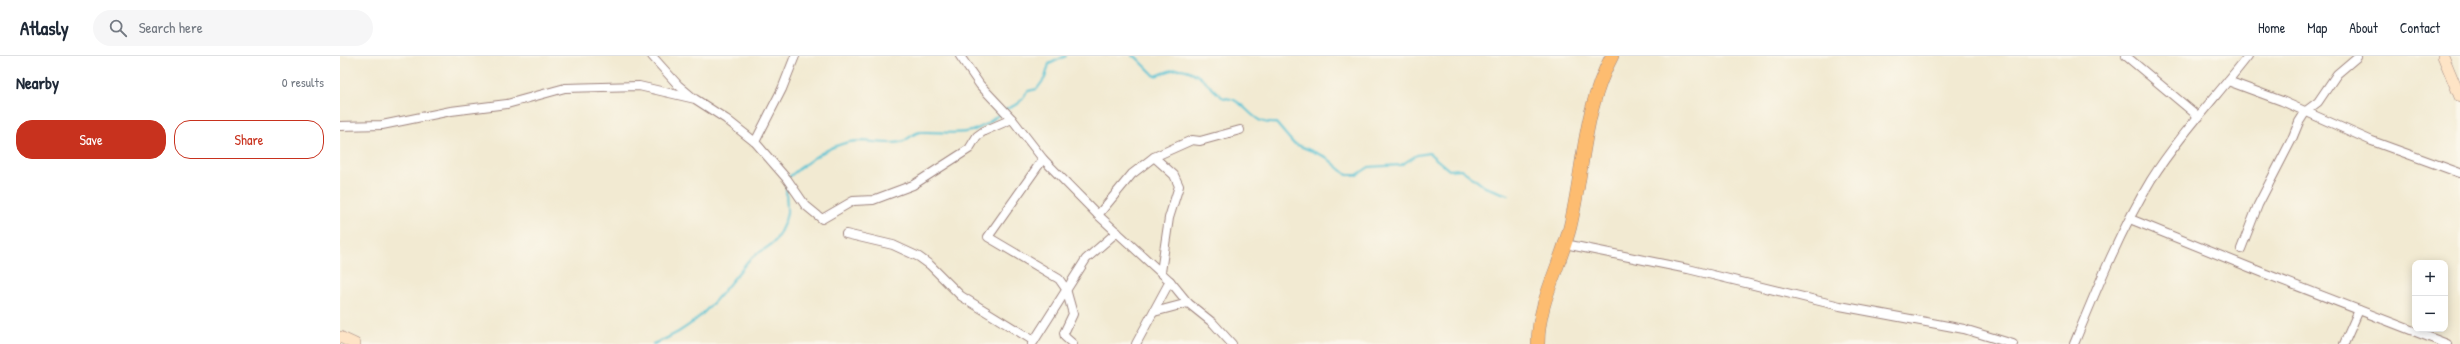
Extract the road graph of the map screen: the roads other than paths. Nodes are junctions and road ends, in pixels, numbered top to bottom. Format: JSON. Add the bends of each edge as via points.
{"nodes":[{"id":1,"x":652,"y":56,"type":"edge"},
{"id":2,"x":795,"y":56,"type":"edge"},
{"id":3,"x":960,"y":56,"type":"edge"},
{"id":4,"x":1612,"y":56,"type":"edge"},
{"id":5,"x":2126,"y":56,"type":"edge"},
{"id":6,"x":2248,"y":56,"type":"edge"},
{"id":7,"x":2444,"y":56,"type":"edge"},
{"id":8,"x":2357,"y":57,"type":"dead end"},
{"id":9,"x":2228,"y":81,"type":"junction"},
{"id":10,"x":2459,"y":90,"type":"edge"},
{"id":11,"x":695,"y":99,"type":"junction"},
{"id":12,"x":2306,"y":111,"type":"junction"},
{"id":13,"x":2199,"y":117,"type":"junction"},
{"id":14,"x":1012,"y":119,"type":"junction"},
{"id":15,"x":340,"y":126,"type":"edge"},
{"id":16,"x":1240,"y":130,"type":"dead end"},
{"id":17,"x":755,"y":142,"type":"junction"},
{"id":18,"x":1154,"y":157,"type":"junction"},
{"id":19,"x":1043,"y":160,"type":"junction"},
{"id":20,"x":2460,"y":173,"type":"edge"},
{"id":21,"x":1098,"y":215,"type":"junction"},
{"id":22,"x":2130,"y":219,"type":"junction"},
{"id":23,"x":1117,"y":232,"type":"junction"},
{"id":24,"x":846,"y":234,"type":"dead end"},
{"id":25,"x":1565,"y":244,"type":"junction"},
{"id":26,"x":2241,"y":249,"type":"dead end"},
{"id":27,"x":1161,"y":272,"type":"junction"},
{"id":28,"x":1170,"y":281,"type":"junction"},
{"id":29,"x":1066,"y":289,"type":"junction"},
{"id":30,"x":1188,"y":303,"type":"junction"},
{"id":31,"x":2359,"y":310,"type":"junction"},
{"id":32,"x":1154,"y":312,"type":"junction"},
{"id":33,"x":340,"y":337,"type":"edge"},
{"id":34,"x":1033,"y":342,"type":"edge"},
{"id":35,"x":355,"y":344,"type":"edge"},
{"id":36,"x":1074,"y":344,"type":"edge"},
{"id":37,"x":1136,"y":344,"type":"edge"},
{"id":38,"x":1232,"y":344,"type":"edge"},
{"id":39,"x":1538,"y":344,"type":"edge"},
{"id":40,"x":2013,"y":344,"type":"edge"},
{"id":41,"x":2074,"y":344,"type":"edge"},
{"id":42,"x":2344,"y":344,"type":"edge"},
{"id":43,"x":2446,"y":344,"type":"edge"}],
"edges":[{"from":1,"to":11,"type":"street","via":[[678,85]]},
{"from":2,"to":17,"type":"street","via":[[782,89]]},
{"from":3,"to":14,"type":"street","via":[[980,85]]},
{"from":4,"to":25,"type":"main road","via":[[1591,106]]},
{"from":5,"to":13,"type":"street"},
{"from":6,"to":9,"type":"street"},
{"from":7,"to":10,"type":"main road"},
{"from":8,"to":12,"type":"street","via":[[2337,74],[2318,102]]},
{"from":9,"to":12,"type":"street"},
{"from":9,"to":13,"type":"street"},
{"from":11,"to":15,"type":"street","via":[[639,86],[582,86],[565,88],[507,104],[451,110],[382,125]]},
{"from":11,"to":17,"type":"street"},
{"from":12,"to":20,"type":"street","via":[[2372,142]]},
{"from":12,"to":26,"type":"street","via":[[2298,122],[2258,205]]},
{"from":13,"to":22,"type":"street","via":[[2165,159]]},
{"from":14,"to":17,"type":"street","via":[[984,131],[977,136],[970,148],[913,185],[873,200],[853,201],[822,219],[805,205],[787,179]]},
{"from":14,"to":19,"type":"street"},
{"from":16,"to":18,"type":"street","via":[[1200,141],[1192,140]]},
{"from":18,"to":21,"type":"street","via":[[1132,174]]},
{"from":18,"to":27,"type":"street","via":[[1174,175],[1178,186],[1169,218]]},
{"from":19,"to":21,"type":"street"},
{"from":19,"to":29,"type":"street","via":[[988,237],[1059,279]]},
{"from":21,"to":23,"type":"street"},
{"from":22,"to":31,"type":"street"},
{"from":22,"to":41,"type":"street","via":[[2108,263]]},
{"from":23,"to":27,"type":"street"},
{"from":23,"to":29,"type":"street","via":[[1086,259]]},
{"from":24,"to":34,"type":"street","via":[[893,244],[919,257],[961,296]]},
{"from":25,"to":39,"type":"main road","via":[[1541,310]]},
{"from":25,"to":40,"type":"street","via":[[1688,268],[1840,306],[1964,329]]},
{"from":27,"to":28,"type":"street"},
{"from":28,"to":30,"type":"street"},
{"from":28,"to":32,"type":"street"},
{"from":29,"to":34,"type":"street"},
{"from":29,"to":36,"type":"street","via":[[1073,314],[1064,333]]},
{"from":30,"to":32,"type":"street"},
{"from":30,"to":38,"type":"street","via":[[1213,323]]},
{"from":31,"to":42,"type":"street"},
{"from":31,"to":43,"type":"street"},
{"from":32,"to":37,"type":"street"},
{"from":33,"to":35,"type":"main road"}]}
